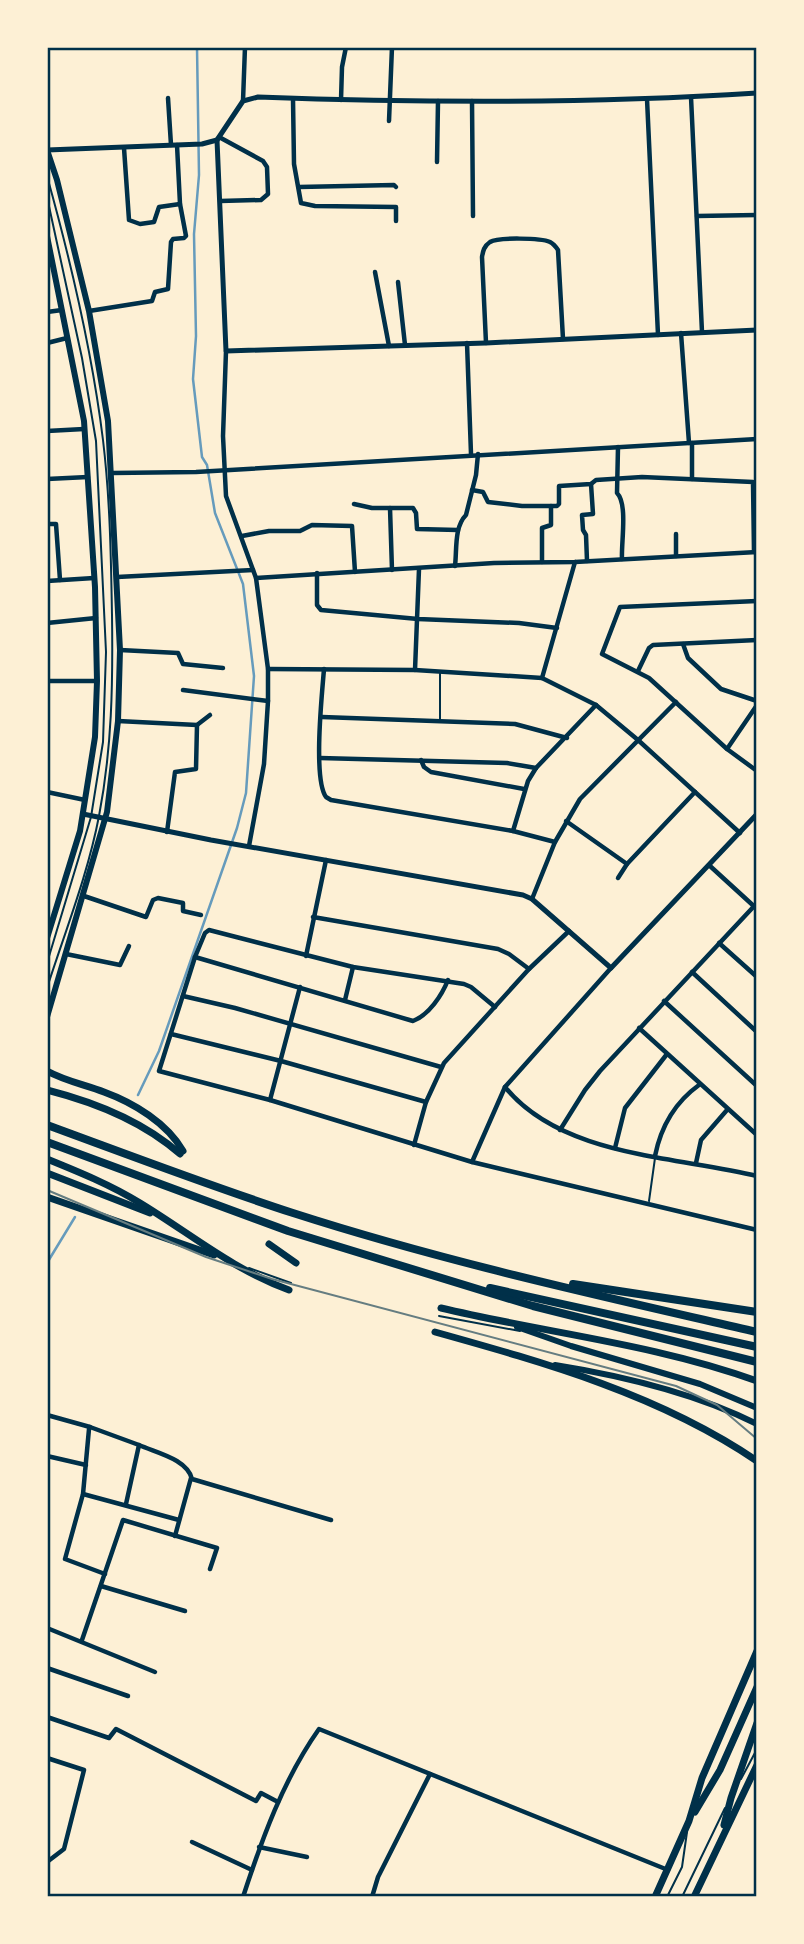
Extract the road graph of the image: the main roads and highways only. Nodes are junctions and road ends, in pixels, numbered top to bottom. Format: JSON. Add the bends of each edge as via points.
{"nodes":[{"id":1,"x":47,"y":150,"type":"edge"},
{"id":2,"x":47,"y":236,"type":"edge"},
{"id":3,"x":50,"y":261,"type":"edge"},
{"id":4,"x":50,"y":918,"type":"edge"},
{"id":5,"x":47,"y":938,"type":"edge"},
{"id":6,"x":47,"y":1017,"type":"edge"},
{"id":7,"x":47,"y":1073,"type":"edge"},
{"id":8,"x":47,"y":1090,"type":"edge"},
{"id":9,"x":49,"y":1126,"type":"edge"},
{"id":10,"x":47,"y":1142,"type":"edge"},
{"id":11,"x":47,"y":1159,"type":"edge"},
{"id":12,"x":47,"y":1173,"type":"edge"},
{"id":13,"x":47,"y":1197,"type":"edge"},
{"id":14,"x":167,"y":1220,"type":"junction"},
{"id":15,"x":269,"y":1244,"type":"dead end"},
{"id":16,"x":218,"y":1256,"type":"junction"},
{"id":17,"x":296,"y":1265,"type":"dead end"},
{"id":18,"x":497,"y":1271,"type":"junction"},
{"id":19,"x":443,"y":1278,"type":"junction"},
{"id":20,"x":290,"y":1286,"type":"dead end"},
{"id":21,"x":440,"y":1312,"type":"road end"},
{"id":22,"x":757,"y":1312,"type":"edge"},
{"id":23,"x":506,"y":1322,"type":"junction"},
{"id":24,"x":435,"y":1331,"type":"dead end"},
{"id":25,"x":757,"y":1332,"type":"edge"},
{"id":26,"x":757,"y":1347,"type":"edge"},
{"id":27,"x":516,"y":1357,"type":"junction"},
{"id":28,"x":757,"y":1362,"type":"edge"},
{"id":29,"x":757,"y":1381,"type":"edge"},
{"id":30,"x":757,"y":1408,"type":"edge"},
{"id":31,"x":757,"y":1424,"type":"edge"},
{"id":32,"x":757,"y":1461,"type":"edge"},
{"id":33,"x":757,"y":1651,"type":"edge"},
{"id":34,"x":757,"y":1687,"type":"edge"},
{"id":35,"x":757,"y":1723,"type":"edge"},
{"id":36,"x":757,"y":1765,"type":"edge"},
{"id":37,"x":690,"y":1821,"type":"junction"},
{"id":38,"x":723,"y":1833,"type":"junction"},
{"id":39,"x":695,"y":1896,"type":"edge"},
{"id":40,"x":654,"y":1897,"type":"edge"}],
"edges":[{"from":1,"to":6,"type":"main road","via":[[89,311],[108,421],[120,650],[118,721],[102,819]]},
{"from":2,"to":3,"type":"main road"},
{"from":3,"to":4,"type":"main road","via":[[84,429],[97,681],[95,737],[83,814]]},
{"from":4,"to":5,"type":"main road"},
{"from":7,"to":8,"type":"highway","via":[[106,1092],[138,1109],[182,1152],[95,1105]]},
{"from":9,"to":18,"type":"highway","via":[[293,1213]]},
{"from":10,"to":19,"type":"highway","via":[[288,1231]]},
{"from":11,"to":14,"type":"highway","via":[[107,1184]]},
{"from":12,"to":14,"type":"highway"},
{"from":13,"to":16,"type":"highway"},
{"from":14,"to":16,"type":"highway"},
{"from":15,"to":17,"type":"highway"},
{"from":16,"to":20,"type":"highway","via":[[264,1281]]},
{"from":18,"to":22,"type":"highway"},
{"from":18,"to":25,"type":"highway"},
{"from":19,"to":26,"type":"highway"},
{"from":19,"to":28,"type":"highway","via":[[581,1319]]},
{"from":21,"to":23,"type":"highway"},
{"from":23,"to":29,"type":"highway","via":[[657,1353]]},
{"from":23,"to":30,"type":"main road","via":[[700,1384]]},
{"from":24,"to":27,"type":"highway"},
{"from":27,"to":31,"type":"main road","via":[[655,1387]]},
{"from":27,"to":32,"type":"highway","via":[[649,1402],[715,1434]]},
{"from":33,"to":37,"type":"highway","via":[[702,1778]]},
{"from":34,"to":37,"type":"highway","via":[[720,1770]]},
{"from":35,"to":38,"type":"highway"},
{"from":36,"to":38,"type":"highway"},
{"from":37,"to":40,"type":"highway"},
{"from":38,"to":39,"type":"highway"}]}
